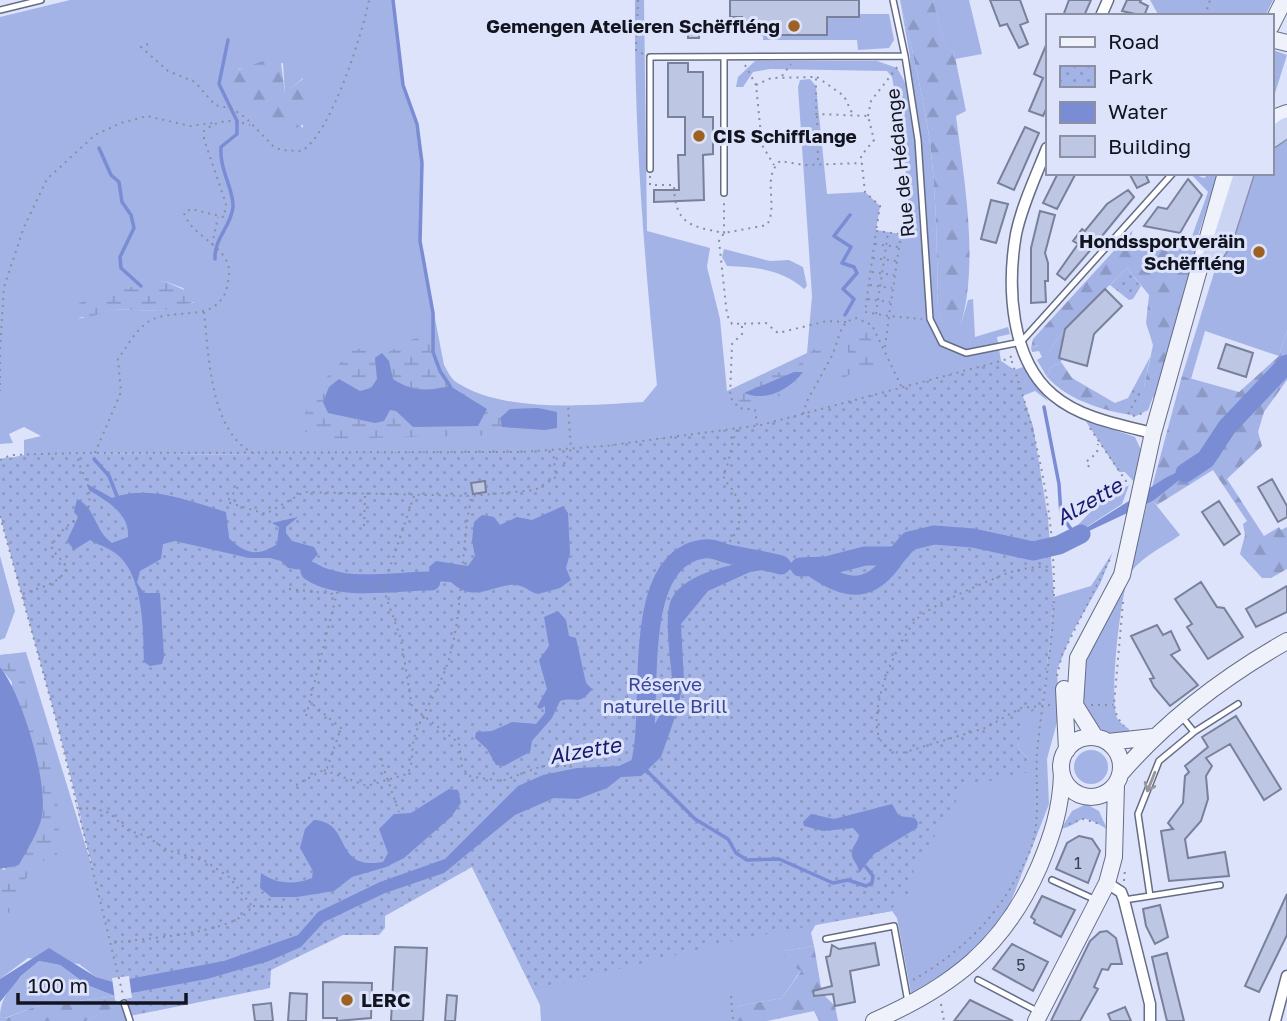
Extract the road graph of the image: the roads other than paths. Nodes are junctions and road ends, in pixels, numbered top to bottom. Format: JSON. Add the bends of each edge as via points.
{"nodes":[{"id":1,"x":41,"y":0,"type":"edge"},
{"id":2,"x":893,"y":0,"type":"edge"},
{"id":3,"x":1284,"y":0,"type":"edge"},
{"id":4,"x":0,"y":10,"type":"edge"},
{"id":5,"x":1273,"y":22,"type":"edge"},
{"id":6,"x":905,"y":56,"type":"junction"},
{"id":7,"x":724,"y":57,"type":"junction"},
{"id":8,"x":1046,"y":151,"type":"edge"},
{"id":9,"x":650,"y":169,"type":"road end"},
{"id":10,"x":1171,"y":175,"type":"edge"},
{"id":11,"x":1225,"y":175,"type":"edge"},
{"id":12,"x":1237,"y":175,"type":"edge"},
{"id":13,"x":1243,"y":175,"type":"edge"},
{"id":14,"x":724,"y":192,"type":"road end"},
{"id":15,"x":1209,"y":261,"type":"junction"},
{"id":16,"x":1021,"y":342,"type":"junction"},
{"id":17,"x":1173,"y":363,"type":"junction"},
{"id":18,"x":1153,"y":433,"type":"junction"},
{"id":19,"x":1133,"y":519,"type":"junction"},
{"id":20,"x":1287,"y":641,"type":"edge"},
{"id":21,"x":1238,"y":704,"type":"dead end"},
{"id":22,"x":1180,"y":714,"type":"junction"},
{"id":23,"x":1194,"y":732,"type":"junction"},
{"id":24,"x":1153,"y":737,"type":"junction"},
{"id":25,"x":1102,"y":740,"type":"junction"},
{"id":26,"x":1067,"y":750,"type":"junction"},
{"id":27,"x":1062,"y":774,"type":"junction"},
{"id":28,"x":1119,"y":779,"type":"junction"},
{"id":29,"x":1088,"y":797,"type":"junction"},
{"id":30,"x":1055,"y":829,"type":"junction"},
{"id":31,"x":1114,"y":831,"type":"junction"},
{"id":32,"x":1052,"y":880,"type":"dead end"},
{"id":33,"x":1220,"y":885,"type":"dead end"},
{"id":34,"x":1117,"y":891,"type":"junction"},
{"id":35,"x":1150,"y":896,"type":"junction"},
{"id":36,"x":1099,"y":901,"type":"junction"},
{"id":37,"x":826,"y":939,"type":"dead end"},
{"id":38,"x":1287,"y":976,"type":"edge"},
{"id":39,"x":978,"y":980,"type":"dead end"},
{"id":40,"x":124,"y":1003,"type":"road end"},
{"id":41,"x":909,"y":1005,"type":"junction"},
{"id":42,"x":1038,"y":1017,"type":"edge"},
{"id":43,"x":130,"y":1021,"type":"edge"},
{"id":44,"x":874,"y":1021,"type":"edge"},
{"id":45,"x":1150,"y":1021,"type":"edge"},
{"id":46,"x":1275,"y":1021,"type":"edge"}],
"edges":[{"from":1,"to":4,"type":"lane"},
{"from":2,"to":6,"type":"lane","name":"Rue de Hédange"},
{"from":3,"to":5,"type":"main road"},
{"from":6,"to":7,"type":"lane"},
{"from":6,"to":16,"type":"lane","name":"Rue de Hédange","via":[[918,140],[930,319],[942,343],[953,350],[966,353]]},
{"from":7,"to":9,"type":"lane","via":[[650,57]]},
{"from":7,"to":14,"type":"lane"},
{"from":8,"to":16,"type":"street","via":[[1016,233],[1012,289]]},
{"from":10,"to":16,"type":"lane"},
{"from":11,"to":17,"type":"main road"},
{"from":12,"to":15,"type":"main road"},
{"from":13,"to":15,"type":"highway","via":[[1223,239]]},
{"from":15,"to":17,"type":"main road"},
{"from":16,"to":18,"type":"street","via":[[1039,380],[1054,396],[1087,414]]},
{"from":17,"to":18,"type":"main road"},
{"from":18,"to":19,"type":"main road","via":[[1132,485]]},
{"from":19,"to":25,"type":"main road","via":[[1122,575],[1074,673],[1075,705]]},
{"from":19,"to":26,"type":"main road","via":[[1101,596],[1069,655],[1064,688]]},
{"from":20,"to":22,"type":"main road","via":[[1245,665]]},
{"from":21,"to":23,"type":"lane"},
{"from":22,"to":23,"type":"lane"},
{"from":22,"to":24,"type":"main road"},
{"from":23,"to":35,"type":"lane","one_way":true,"via":[[1159,761],[1138,814]]},
{"from":24,"to":25,"type":"main road"},
{"from":24,"to":28,"type":"main road"},
{"from":25,"to":26,"type":"main road","via":[[1079,740]]},
{"from":25,"to":28,"type":"main road","via":[[1119,755]]},
{"from":26,"to":27,"type":"main road"},
{"from":27,"to":29,"type":"main road","via":[[1070,788]]},
{"from":27,"to":30,"type":"main road"},
{"from":28,"to":29,"type":"main road","via":[[1110,791]]},
{"from":28,"to":31,"type":"main road"},
{"from":29,"to":30,"type":"main road","via":[[1070,808]]},
{"from":29,"to":31,"type":"main road"},
{"from":30,"to":41,"type":"main road","via":[[1016,913],[992,946]]},
{"from":31,"to":34,"type":"main road"},
{"from":32,"to":36,"type":"lane"},
{"from":33,"to":35,"type":"lane"},
{"from":34,"to":35,"type":"lane"},
{"from":34,"to":36,"type":"main road"},
{"from":34,"to":45,"type":"street","via":[[1150,1004]]},
{"from":36,"to":42,"type":"main road"},
{"from":37,"to":41,"type":"lane","via":[[894,926]]},
{"from":38,"to":46,"type":"street"},
{"from":39,"to":42,"type":"lane"},
{"from":40,"to":43,"type":"lane"},
{"from":41,"to":44,"type":"main road"}]}
